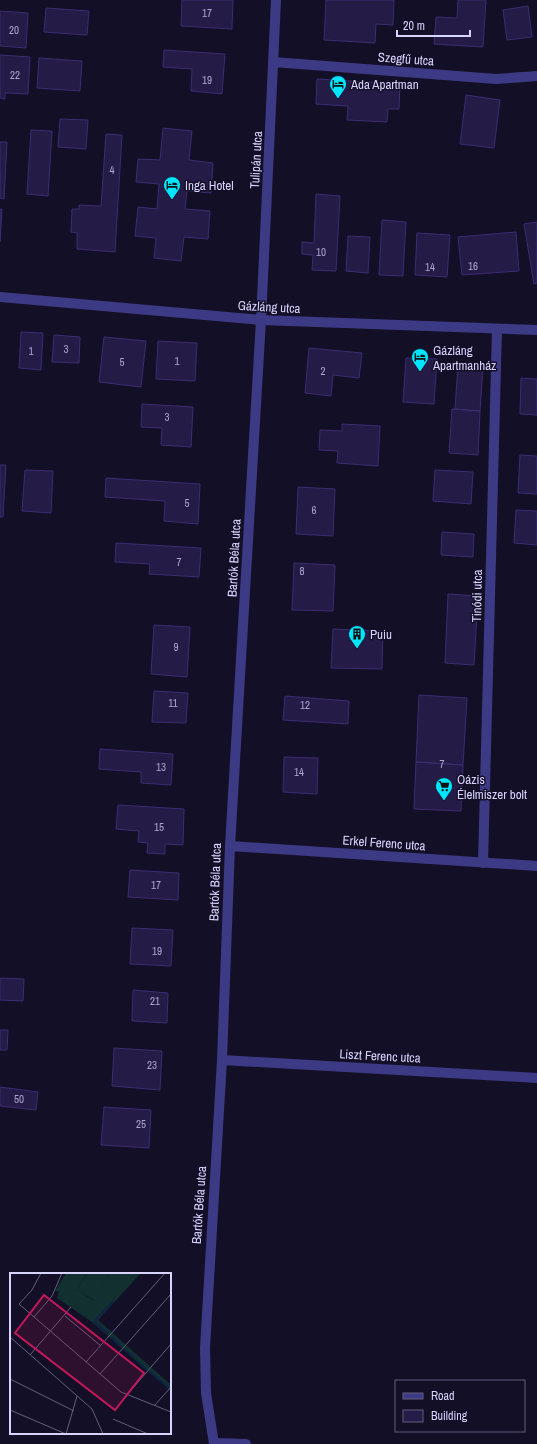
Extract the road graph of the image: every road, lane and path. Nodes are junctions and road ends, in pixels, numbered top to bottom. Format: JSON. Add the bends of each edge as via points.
{"nodes":[{"id":1,"x":276,"y":0,"type":"edge"},
{"id":2,"x":274,"y":62,"type":"junction"},
{"id":3,"x":537,"y":76,"type":"edge"},
{"id":4,"x":0,"y":297,"type":"edge"},
{"id":5,"x":261,"y":320,"type":"junction"},
{"id":6,"x":497,"y":329,"type":"junction"},
{"id":7,"x":537,"y":330,"type":"edge"},
{"id":8,"x":230,"y":846,"type":"junction"},
{"id":9,"x":484,"y":863,"type":"junction"},
{"id":10,"x":537,"y":866,"type":"edge"},
{"id":11,"x":222,"y":1060,"type":"junction"},
{"id":12,"x":537,"y":1078,"type":"edge"},
{"id":13,"x":214,"y":1443,"type":"edge"},
{"id":14,"x":246,"y":1444,"type":"edge"}],
"edges":[{"from":1,"to":2,"type":"street","name":"Tulipán utca"},
{"from":2,"to":3,"type":"street","name":"Szegfű utca","via":[[496,78]]},
{"from":2,"to":5,"type":"street","name":"Tulipán utca"},
{"from":4,"to":5,"type":"street","name":"Gázláng utca"},
{"from":5,"to":6,"type":"street","name":"Gázláng utca"},
{"from":5,"to":8,"type":"street","name":"Bartók Béla utca"},
{"from":6,"to":7,"type":"street","name":"Gázláng utca"},
{"from":6,"to":9,"type":"street","name":"Tinódi utca"},
{"from":8,"to":9,"type":"street","name":"Erkel Ferenc utca"},
{"from":8,"to":11,"type":"street","name":"Bartók Béla utca"},
{"from":9,"to":10,"type":"street","name":"Erkel Ferenc utca"},
{"from":11,"to":12,"type":"street","name":"Liszt Ferenc utca"},
{"from":11,"to":13,"type":"street","name":"Bartók Béla utca","via":[[204,1364]]},
{"from":13,"to":14,"type":"street"}]}
